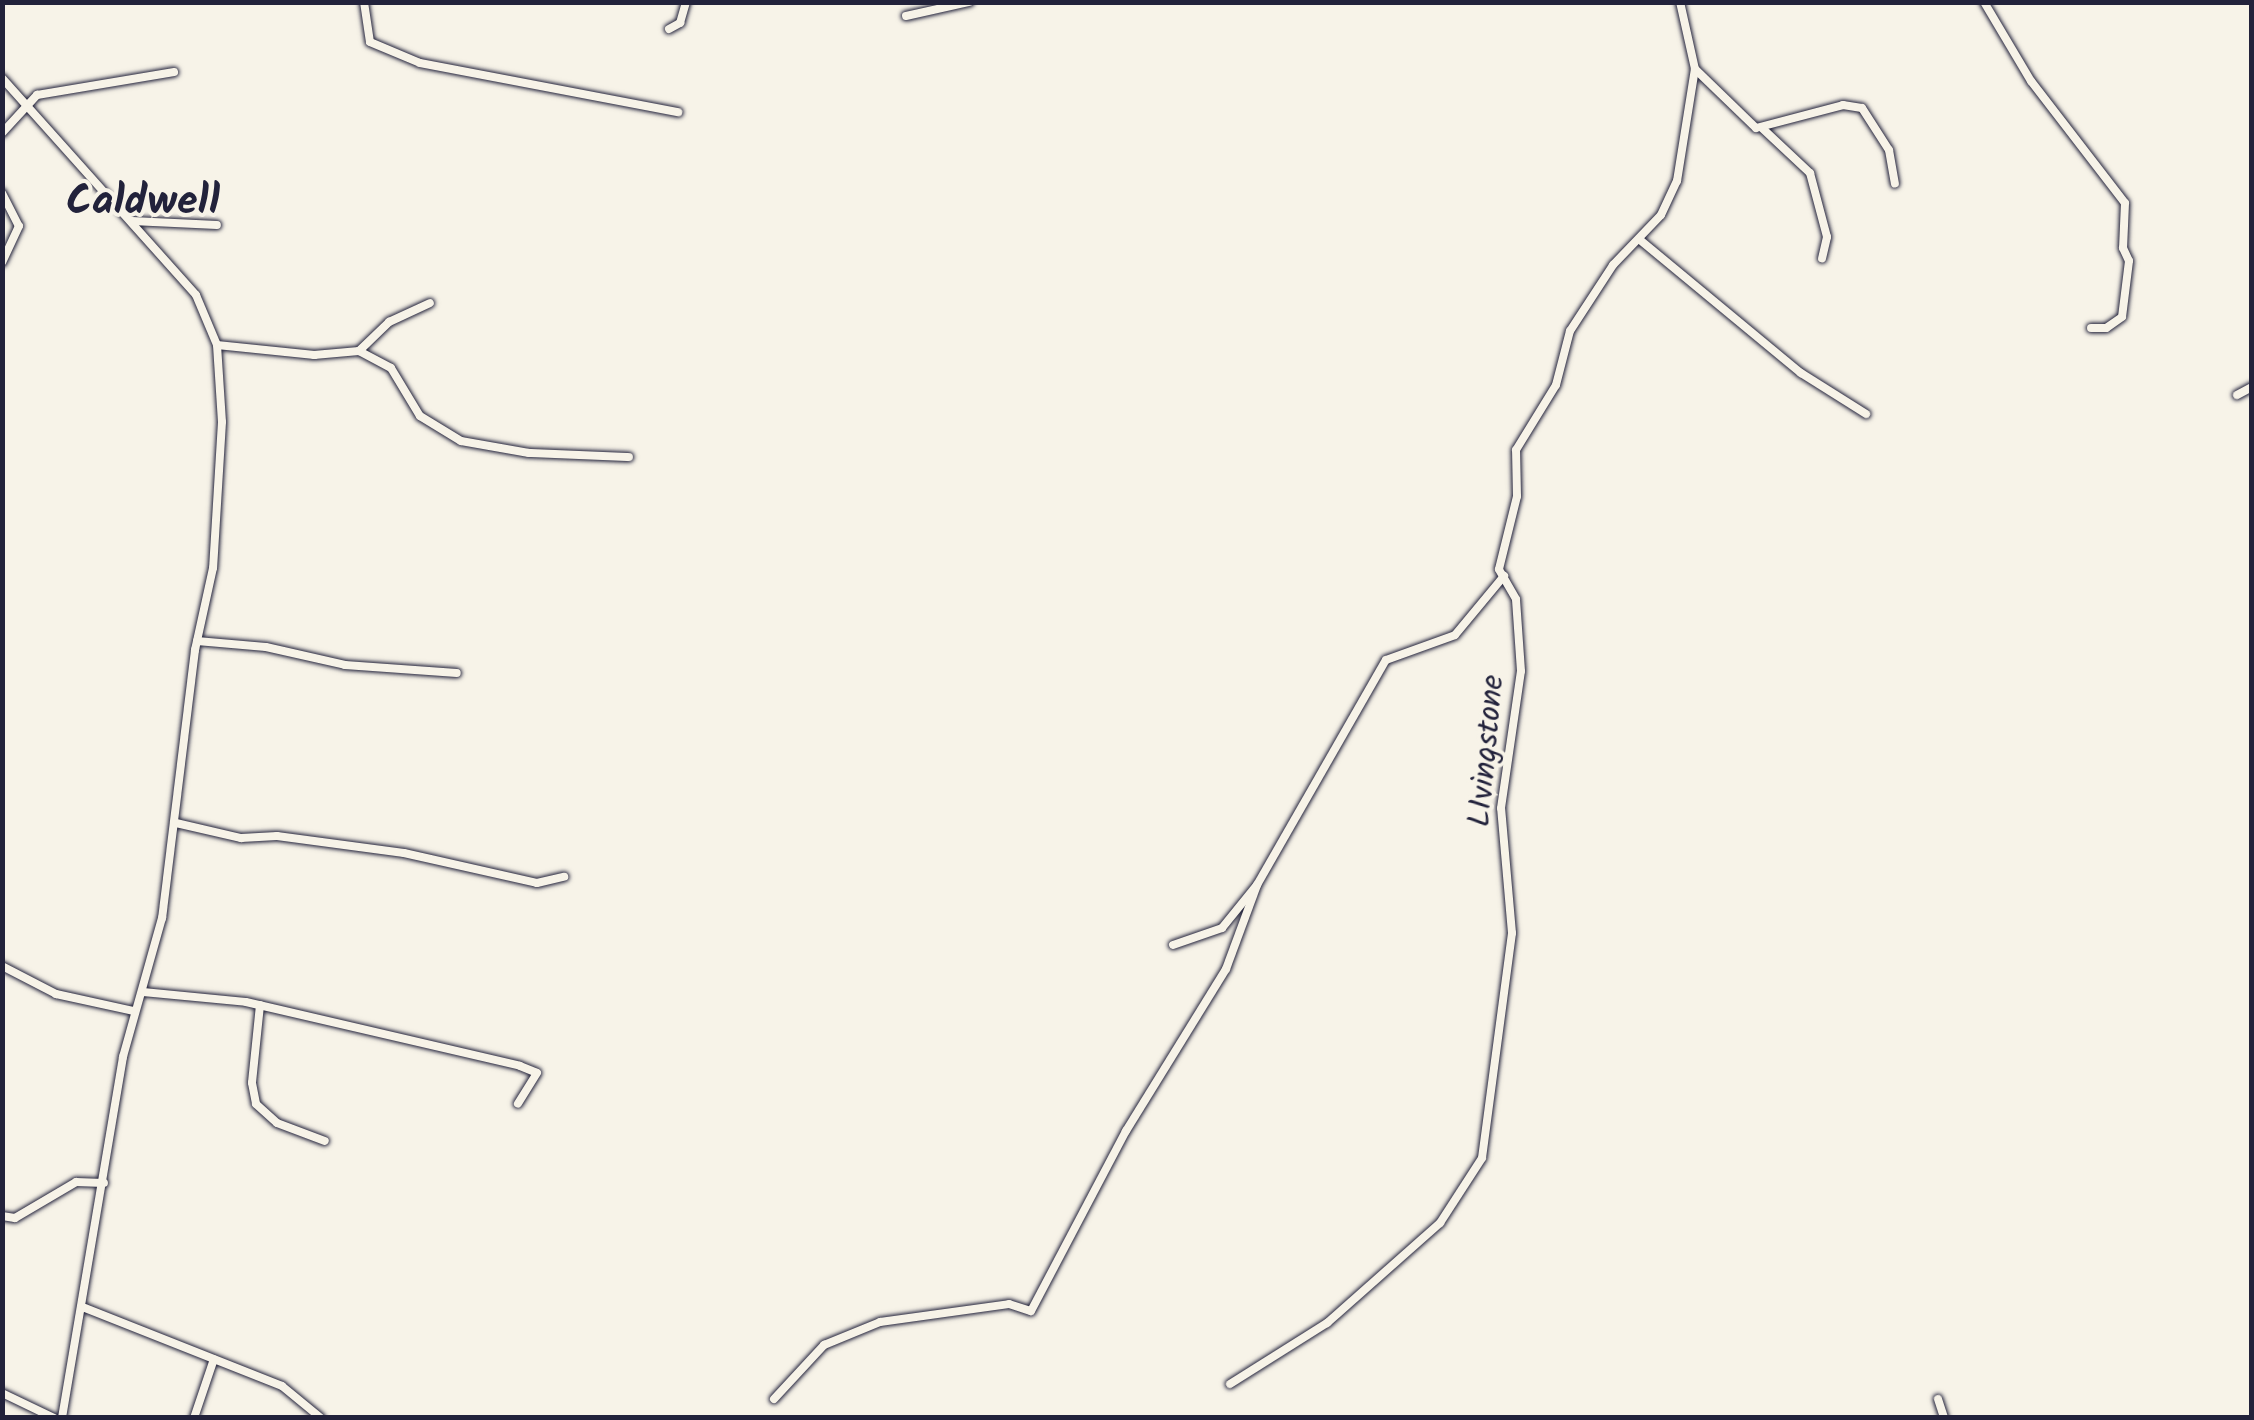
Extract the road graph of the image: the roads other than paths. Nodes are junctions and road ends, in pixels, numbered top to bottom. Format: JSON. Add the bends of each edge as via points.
{"nodes":[{"id":1,"x":364,"y":2,"type":"edge"},
{"id":2,"x":686,"y":2,"type":"edge"},
{"id":3,"x":969,"y":2,"type":"edge"},
{"id":4,"x":1680,"y":2,"type":"edge"},
{"id":5,"x":1984,"y":2,"type":"edge"},
{"id":6,"x":906,"y":16,"type":"dead end"},
{"id":7,"x":670,"y":29,"type":"dead end"},
{"id":8,"x":1695,"y":69,"type":"junction"},
{"id":9,"x":174,"y":72,"type":"dead end"},
{"id":10,"x":2,"y":78,"type":"edge"},
{"id":11,"x":25,"y":102,"type":"junction"},
{"id":12,"x":678,"y":112,"type":"dead end"},
{"id":13,"x":1762,"y":128,"type":"junction"},
{"id":14,"x":2,"y":133,"type":"edge"},
{"id":15,"x":1896,"y":183,"type":"dead end"},
{"id":16,"x":2,"y":193,"type":"edge"},
{"id":17,"x":132,"y":221,"type":"junction"},
{"id":18,"x":217,"y":225,"type":"dead end"},
{"id":19,"x":1640,"y":240,"type":"junction"},
{"id":20,"x":1822,"y":258,"type":"dead end"},
{"id":21,"x":2,"y":262,"type":"edge"},
{"id":22,"x":430,"y":302,"type":"dead end"},
{"id":23,"x":2092,"y":328,"type":"dead end"},
{"id":24,"x":217,"y":345,"type":"junction"},
{"id":25,"x":359,"y":351,"type":"junction"},
{"id":26,"x":2252,"y":387,"type":"edge"},
{"id":27,"x":2237,"y":395,"type":"dead end"},
{"id":28,"x":1866,"y":414,"type":"dead end"},
{"id":29,"x":630,"y":457,"type":"dead end"},
{"id":30,"x":1504,"y":576,"type":"junction"},
{"id":31,"x":197,"y":641,"type":"junction"},
{"id":32,"x":457,"y":673,"type":"dead end"},
{"id":33,"x":176,"y":823,"type":"junction"},
{"id":34,"x":564,"y":877,"type":"dead end"},
{"id":35,"x":1257,"y":886,"type":"junction"},
{"id":36,"x":1173,"y":945,"type":"dead end"},
{"id":37,"x":2,"y":966,"type":"edge"},
{"id":38,"x":143,"y":992,"type":"junction"},
{"id":39,"x":260,"y":1005,"type":"junction"},
{"id":40,"x":134,"y":1010,"type":"junction"},
{"id":41,"x":518,"y":1103,"type":"dead end"},
{"id":42,"x":326,"y":1141,"type":"dead end"},
{"id":43,"x":104,"y":1182,"type":"junction"},
{"id":44,"x":2,"y":1216,"type":"edge"},
{"id":45,"x":85,"y":1308,"type":"junction"},
{"id":46,"x":214,"y":1360,"type":"junction"},
{"id":47,"x":1230,"y":1384,"type":"dead end"},
{"id":48,"x":2,"y":1393,"type":"edge"},
{"id":49,"x":774,"y":1399,"type":"dead end"},
{"id":50,"x":1938,"y":1399,"type":"dead end"},
{"id":51,"x":1947,"y":1415,"type":"edge"},
{"id":52,"x":58,"y":1418,"type":"edge"},
{"id":53,"x":194,"y":1418,"type":"edge"},
{"id":54,"x":321,"y":1418,"type":"edge"}],
"edges":[{"from":1,"to":12,"type":"street","via":[[370,42],[420,63]]},
{"from":2,"to":7,"type":"street","via":[[680,24]]},
{"from":3,"to":6,"type":"street"},
{"from":4,"to":8,"type":"street","name":"LIvingstone"},
{"from":5,"to":23,"type":"street","via":[[2030,81],[2125,203],[2122,317]]},
{"from":8,"to":13,"type":"street","via":[[1744,120]]},
{"from":8,"to":19,"type":"street","name":"LIvingstone","via":[[1678,181]]},
{"from":9,"to":11,"type":"street","via":[[114,78]]},
{"from":10,"to":11,"type":"street"},
{"from":11,"to":14,"type":"street"},
{"from":11,"to":17,"type":"street"},
{"from":13,"to":15,"type":"street","via":[[1856,106],[1885,140]]},
{"from":13,"to":20,"type":"street","via":[[1810,173],[1827,237]]},
{"from":16,"to":21,"type":"street","via":[[19,226]]},
{"from":17,"to":18,"type":"street"},
{"from":17,"to":24,"type":"street","via":[[196,294]]},
{"from":19,"to":28,"type":"street","via":[[1809,379]]},
{"from":19,"to":30,"type":"street","name":"LIvingstone","via":[[1613,265],[1570,331],[1556,386],[1519,441],[1517,496],[1500,556]]},
{"from":22,"to":25,"type":"street","via":[[388,322]]},
{"from":24,"to":25,"type":"street","via":[[314,355]]},
{"from":24,"to":31,"type":"street","via":[[219,480],[213,568]]},
{"from":25,"to":29,"type":"street","via":[[391,368],[420,416],[461,442]]},
{"from":26,"to":27,"type":"street"},
{"from":30,"to":35,"type":"street","via":[[1454,635],[1386,660]]},
{"from":30,"to":47,"type":"street","name":"LIvingstone","via":[[1518,609],[1521,671],[1501,808],[1512,933],[1482,1158],[1440,1223],[1327,1322]]},
{"from":31,"to":32,"type":"street","via":[[266,647],[345,665]]},
{"from":31,"to":33,"type":"street"},
{"from":33,"to":34,"type":"street","via":[[241,838],[277,836],[404,853],[537,882]]},
{"from":33,"to":38,"type":"street"},
{"from":35,"to":36,"type":"street","via":[[1222,928]]},
{"from":35,"to":49,"type":"street","via":[[1226,969],[1126,1131],[1031,1311],[1009,1304],[880,1322],[824,1345]]},
{"from":37,"to":40,"type":"street","via":[[56,994]]},
{"from":38,"to":39,"type":"street"},
{"from":38,"to":40,"type":"street"},
{"from":39,"to":41,"type":"street","via":[[537,1073]]},
{"from":39,"to":42,"type":"street","via":[[256,1104],[278,1123]]},
{"from":40,"to":43,"type":"street"},
{"from":43,"to":44,"type":"street","via":[[76,1182],[15,1218]]},
{"from":43,"to":45,"type":"street"},
{"from":45,"to":46,"type":"street"},
{"from":45,"to":52,"type":"street"},
{"from":46,"to":53,"type":"street"},
{"from":46,"to":54,"type":"street","via":[[282,1386]]},
{"from":48,"to":52,"type":"street"},
{"from":50,"to":51,"type":"street"}]}
